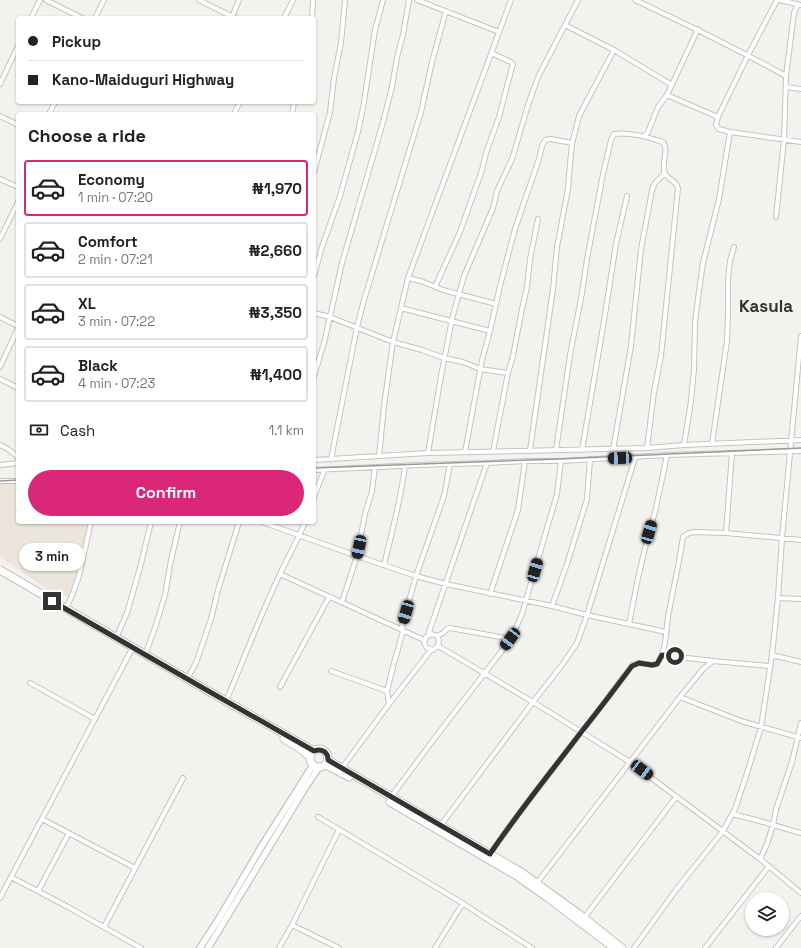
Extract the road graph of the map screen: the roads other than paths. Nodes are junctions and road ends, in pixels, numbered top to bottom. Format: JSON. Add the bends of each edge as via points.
{"nodes":[{"id":1,"x":40,"y":0,"type":"edge"},
{"id":2,"x":46,"y":0,"type":"edge"},
{"id":3,"x":104,"y":0,"type":"edge"},
{"id":4,"x":199,"y":0,"type":"edge"},
{"id":5,"x":240,"y":0,"type":"edge"},
{"id":6,"x":293,"y":0,"type":"edge"},
{"id":7,"x":313,"y":0,"type":"edge"},
{"id":8,"x":345,"y":0,"type":"edge"},
{"id":9,"x":383,"y":0,"type":"edge"},
{"id":10,"x":409,"y":0,"type":"edge"},
{"id":11,"x":417,"y":0,"type":"edge"},
{"id":12,"x":511,"y":0,"type":"edge"},
{"id":13,"x":578,"y":0,"type":"edge"},
{"id":14,"x":635,"y":0,"type":"edge"},
{"id":15,"x":779,"y":0,"type":"edge"},
{"id":16,"x":799,"y":4,"type":"edge"},
{"id":17,"x":446,"y":11,"type":"junction"},
{"id":18,"x":32,"y":16,"type":"edge"},
{"id":19,"x":78,"y":16,"type":"edge"},
{"id":20,"x":96,"y":16,"type":"edge"},
{"id":21,"x":231,"y":16,"type":"edge"},
{"id":22,"x":233,"y":16,"type":"edge"},
{"id":23,"x":285,"y":16,"type":"edge"},
{"id":24,"x":312,"y":16,"type":"edge"},
{"id":25,"x":565,"y":25,"type":"junction"},
{"id":26,"x":698,"y":29,"type":"junction"},
{"id":27,"x":499,"y":32,"type":"junction"},
{"id":28,"x":16,"y":50,"type":"edge"},
{"id":29,"x":614,"y":50,"type":"junction"},
{"id":30,"x":491,"y":53,"type":"junction"},
{"id":31,"x":748,"y":55,"type":"junction"},
{"id":32,"x":786,"y":76,"type":"junction"},
{"id":33,"x":0,"y":84,"type":"edge"},
{"id":34,"x":672,"y":85,"type":"junction"},
{"id":35,"x":786,"y":87,"type":"junction"},
{"id":36,"x":801,"y":89,"type":"edge"},
{"id":37,"x":667,"y":95,"type":"junction"},
{"id":38,"x":0,"y":116,"type":"edge"},
{"id":39,"x":718,"y":117,"type":"junction"},
{"id":40,"x":16,"y":124,"type":"edge"},
{"id":41,"x":730,"y":132,"type":"junction"},
{"id":42,"x":644,"y":136,"type":"junction"},
{"id":43,"x":784,"y":140,"type":"junction"},
{"id":44,"x":801,"y":142,"type":"edge"},
{"id":45,"x":572,"y":143,"type":"junction"},
{"id":46,"x":316,"y":164,"type":"edge"},
{"id":47,"x":665,"y":173,"type":"junction"},
{"id":48,"x":0,"y":179,"type":"edge"},
{"id":49,"x":16,"y":186,"type":"edge"},
{"id":50,"x":628,"y":196,"type":"dead end"},
{"id":51,"x":16,"y":206,"type":"edge"},
{"id":52,"x":776,"y":217,"type":"dead end"},
{"id":53,"x":538,"y":218,"type":"dead end"},
{"id":54,"x":0,"y":239,"type":"edge"},
{"id":55,"x":734,"y":247,"type":"dead end"},
{"id":56,"x":316,"y":269,"type":"edge"},
{"id":57,"x":408,"y":278,"type":"junction"},
{"id":58,"x":435,"y":287,"type":"junction"},
{"id":59,"x":459,"y":293,"type":"junction"},
{"id":60,"x":496,"y":304,"type":"junction"},
{"id":61,"x":401,"y":308,"type":"junction"},
{"id":62,"x":316,"y":314,"type":"edge"},
{"id":63,"x":0,"y":317,"type":"edge"},
{"id":64,"x":330,"y":317,"type":"junction"},
{"id":65,"x":452,"y":321,"type":"junction"},
{"id":66,"x":16,"y":326,"type":"edge"},
{"id":67,"x":357,"y":327,"type":"junction"},
{"id":68,"x":16,"y":331,"type":"edge"},
{"id":69,"x":490,"y":331,"type":"junction"},
{"id":70,"x":801,"y":336,"type":"edge"},
{"id":71,"x":393,"y":342,"type":"junction"},
{"id":72,"x":444,"y":358,"type":"junction"},
{"id":73,"x":0,"y":367,"type":"edge"},
{"id":74,"x":480,"y":368,"type":"junction"},
{"id":75,"x":316,"y":369,"type":"edge"},
{"id":76,"x":508,"y":374,"type":"junction"},
{"id":77,"x":0,"y":379,"type":"edge"},
{"id":78,"x":16,"y":387,"type":"edge"},
{"id":79,"x":791,"y":440,"type":"junction"},
{"id":80,"x":801,"y":440,"type":"edge"},
{"id":81,"x":712,"y":444,"type":"junction"},
{"id":82,"x":0,"y":445,"type":"edge"},
{"id":83,"x":684,"y":445,"type":"junction"},
{"id":84,"x":647,"y":448,"type":"junction"},
{"id":85,"x":530,"y":450,"type":"junction"},
{"id":86,"x":556,"y":450,"type":"junction"},
{"id":87,"x":582,"y":450,"type":"junction"},
{"id":88,"x":613,"y":450,"type":"junction"},
{"id":89,"x":493,"y":451,"type":"junction"},
{"id":90,"x":801,"y":451,"type":"edge"},
{"id":91,"x":465,"y":452,"type":"junction"},
{"id":92,"x":791,"y":452,"type":"junction"},
{"id":93,"x":428,"y":453,"type":"junction"},
{"id":94,"x":732,"y":453,"type":"junction"},
{"id":95,"x":16,"y":455,"type":"edge"},
{"id":96,"x":667,"y":455,"type":"junction"},
{"id":97,"x":379,"y":456,"type":"junction"},
{"id":98,"x":635,"y":458,"type":"junction"},
{"id":99,"x":331,"y":459,"type":"junction"},
{"id":100,"x":590,"y":459,"type":"junction"},
{"id":101,"x":316,"y":460,"type":"edge"},
{"id":102,"x":561,"y":460,"type":"junction"},
{"id":103,"x":525,"y":461,"type":"junction"},
{"id":104,"x":487,"y":463,"type":"junction"},
{"id":105,"x":0,"y":464,"type":"edge"},
{"id":106,"x":16,"y":464,"type":"edge"},
{"id":107,"x":450,"y":464,"type":"junction"},
{"id":108,"x":405,"y":466,"type":"junction"},
{"id":109,"x":375,"y":467,"type":"junction"},
{"id":110,"x":316,"y":470,"type":"edge"},
{"id":111,"x":324,"y":470,"type":"junction"},
{"id":112,"x":0,"y":481,"type":"edge"},
{"id":113,"x":16,"y":481,"type":"edge"},
{"id":114,"x":316,"y":492,"type":"edge"},
{"id":115,"x":91,"y":524,"type":"edge"},
{"id":116,"x":151,"y":524,"type":"edge"},
{"id":117,"x":180,"y":524,"type":"edge"},
{"id":118,"x":238,"y":524,"type":"edge"},
{"id":119,"x":268,"y":524,"type":"edge"},
{"id":120,"x":304,"y":524,"type":"edge"},
{"id":121,"x":726,"y":533,"type":"junction"},
{"id":122,"x":300,"y":535,"type":"junction"},
{"id":123,"x":782,"y":538,"type":"junction"},
{"id":124,"x":801,"y":540,"type":"edge"},
{"id":125,"x":357,"y":556,"type":"junction"},
{"id":126,"x":384,"y":565,"type":"junction"},
{"id":127,"x":0,"y":570,"type":"edge"},
{"id":128,"x":280,"y":574,"type":"junction"},
{"id":129,"x":0,"y":575,"type":"edge"},
{"id":130,"x":416,"y":576,"type":"junction"},
{"id":131,"x":446,"y":584,"type":"junction"},
{"id":132,"x":490,"y":594,"type":"junction"},
{"id":133,"x":329,"y":597,"type":"junction"},
{"id":134,"x":778,"y":598,"type":"junction"},
{"id":135,"x":801,"y":599,"type":"edge"},
{"id":136,"x":526,"y":600,"type":"junction"},
{"id":137,"x":342,"y":602,"type":"junction"},
{"id":138,"x":552,"y":606,"type":"junction"},
{"id":139,"x":66,"y":609,"type":"junction"},
{"id":140,"x":587,"y":615,"type":"junction"},
{"id":141,"x":629,"y":624,"type":"junction"},
{"id":142,"x":403,"y":630,"type":"junction"},
{"id":143,"x":666,"y":632,"type":"junction"},
{"id":144,"x":428,"y":635,"type":"junction"},
{"id":145,"x":437,"y":636,"type":"junction"},
{"id":146,"x":116,"y":638,"type":"junction"},
{"id":147,"x":510,"y":639,"type":"junction"},
{"id":148,"x":424,"y":640,"type":"junction"},
{"id":149,"x":438,"y":646,"type":"junction"},
{"id":150,"x":431,"y":650,"type":"junction"},
{"id":151,"x":131,"y":651,"type":"junction"},
{"id":152,"x":145,"y":655,"type":"junction"},
{"id":153,"x":662,"y":655,"type":"junction"},
{"id":154,"x":772,"y":655,"type":"junction"},
{"id":155,"x":712,"y":661,"type":"junction"},
{"id":156,"x":801,"y":662,"type":"edge"},
{"id":157,"x":770,"y":666,"type":"junction"},
{"id":158,"x":331,"y":671,"type":"dead end"},
{"id":159,"x":484,"y":673,"type":"junction"},
{"id":160,"x":187,"y":679,"type":"junction"},
{"id":161,"x":30,"y":683,"type":"dead end"},
{"id":162,"x":280,"y":687,"type":"dead end"},
{"id":163,"x":202,"y":690,"type":"junction"},
{"id":164,"x":387,"y":691,"type":"junction"},
{"id":165,"x":680,"y":697,"type":"junction"},
{"id":166,"x":226,"y":701,"type":"junction"},
{"id":167,"x":533,"y":702,"type":"junction"},
{"id":168,"x":389,"y":704,"type":"junction"},
{"id":169,"x":95,"y":719,"type":"junction"},
{"id":170,"x":801,"y":723,"type":"edge"},
{"id":171,"x":761,"y":727,"type":"junction"},
{"id":172,"x":582,"y":732,"type":"junction"},
{"id":173,"x":799,"y":738,"type":"edge"},
{"id":174,"x":318,"y":761,"type":"junction"},
{"id":175,"x":630,"y":762,"type":"junction"},
{"id":176,"x":342,"y":768,"type":"junction"},
{"id":177,"x":183,"y":778,"type":"dead end"},
{"id":178,"x":391,"y":797,"type":"junction"},
{"id":179,"x":676,"y":797,"type":"junction"},
{"id":180,"x":732,"y":814,"type":"junction"},
{"id":181,"x":318,"y":817,"type":"dead end"},
{"id":182,"x":42,"y":819,"type":"junction"},
{"id":183,"x":441,"y":825,"type":"junction"},
{"id":184,"x":773,"y":825,"type":"junction"},
{"id":185,"x":339,"y":830,"type":"junction"},
{"id":186,"x":723,"y":831,"type":"junction"},
{"id":187,"x":69,"y":833,"type":"junction"},
{"id":188,"x":801,"y":833,"type":"edge"},
{"id":189,"x":490,"y":854,"type":"junction"},
{"id":190,"x":760,"y":859,"type":"junction"},
{"id":191,"x":769,"y":866,"type":"junction"},
{"id":192,"x":135,"y":868,"type":"junction"},
{"id":193,"x":11,"y":877,"type":"junction"},
{"id":194,"x":537,"y":883,"type":"junction"},
{"id":195,"x":38,"y":891,"type":"junction"},
{"id":196,"x":801,"y":892,"type":"edge"},
{"id":197,"x":0,"y":898,"type":"edge"},
{"id":198,"x":463,"y":904,"type":"junction"},
{"id":199,"x":801,"y":916,"type":"edge"},
{"id":200,"x":584,"y":918,"type":"junction"},
{"id":201,"x":292,"y":925,"type":"junction"},
{"id":202,"x":104,"y":927,"type":"junction"},
{"id":203,"x":141,"y":948,"type":"edge"},
{"id":204,"x":200,"y":948,"type":"edge"},
{"id":205,"x":208,"y":948,"type":"edge"},
{"id":206,"x":279,"y":948,"type":"edge"},
{"id":207,"x":339,"y":948,"type":"edge"},
{"id":208,"x":435,"y":948,"type":"edge"},
{"id":209,"x":532,"y":948,"type":"edge"},
{"id":210,"x":614,"y":948,"type":"edge"},
{"id":211,"x":622,"y":948,"type":"edge"},
{"id":212,"x":634,"y":948,"type":"edge"},
{"id":213,"x":705,"y":948,"type":"edge"},
{"id":214,"x":776,"y":948,"type":"edge"}],
"edges":[{"from":1,"to":18,"type":"street"},
{"from":2,"to":19,"type":"street"},
{"from":3,"to":20,"type":"street"},
{"from":4,"to":21,"type":"street"},
{"from":5,"to":22,"type":"street"},
{"from":6,"to":23,"type":"street"},
{"from":7,"to":24,"type":"street"},
{"from":8,"to":46,"type":"street","via":[[330,112]]},
{"from":9,"to":56,"type":"street","via":[[375,30],[358,132]]},
{"from":10,"to":64,"type":"street","via":[[390,94],[342,263]]},
{"from":11,"to":17,"type":"street"},
{"from":12,"to":27,"type":"street"},
{"from":13,"to":25,"type":"street"},
{"from":14,"to":26,"type":"street"},
{"from":15,"to":16,"type":"street"},
{"from":15,"to":31,"type":"street"},
{"from":16,"to":32,"type":"street","via":[[794,13]]},
{"from":17,"to":27,"type":"street"},
{"from":17,"to":67,"type":"street","via":[[422,112]]},
{"from":25,"to":29,"type":"street"},
{"from":25,"to":59,"type":"street","via":[[539,75],[512,159]]},
{"from":26,"to":31,"type":"street"},
{"from":26,"to":34,"type":"street"},
{"from":27,"to":30,"type":"street"},
{"from":28,"to":33,"type":"street"},
{"from":29,"to":34,"type":"street"},
{"from":29,"to":45,"type":"street","via":[[579,116]]},
{"from":30,"to":57,"type":"street"},
{"from":30,"to":58,"type":"street","via":[[513,64],[482,170],[460,232]]},
{"from":31,"to":32,"type":"street"},
{"from":31,"to":39,"type":"street"},
{"from":32,"to":35,"type":"street"},
{"from":34,"to":37,"type":"street"},
{"from":35,"to":36,"type":"street"},
{"from":35,"to":43,"type":"street"},
{"from":37,"to":39,"type":"street"},
{"from":37,"to":42,"type":"street","via":[[658,106]]},
{"from":38,"to":40,"type":"street"},
{"from":39,"to":41,"type":"street","via":[[716,126],[719,130]]},
{"from":41,"to":43,"type":"street"},
{"from":41,"to":83,"type":"street","via":[[719,199],[699,290],[691,402]]},
{"from":42,"to":47,"type":"street","via":[[663,142],[666,147]]},
{"from":42,"to":86,"type":"street","via":[[621,133],[614,134],[611,140],[587,259]]},
{"from":43,"to":44,"type":"street"},
{"from":43,"to":52,"type":"street"},
{"from":45,"to":60,"type":"street","via":[[550,139],[542,146],[515,229]]},
{"from":45,"to":85,"type":"street","via":[[568,189],[557,247]]},
{"from":47,"to":84,"type":"street","via":[[677,185],[678,195],[661,356]]},
{"from":47,"to":88,"type":"street","via":[[652,190],[641,250],[631,346]]},
{"from":48,"to":49,"type":"street"},
{"from":50,"to":87,"type":"street","via":[[616,244]]},
{"from":51,"to":54,"type":"street"},
{"from":53,"to":76,"type":"street","via":[[527,287]]},
{"from":55,"to":81,"type":"street","via":[[728,279],[727,341]]},
{"from":57,"to":58,"type":"street"},
{"from":57,"to":61,"type":"street"},
{"from":58,"to":59,"type":"street"},
{"from":59,"to":60,"type":"street"},
{"from":59,"to":65,"type":"street"},
{"from":60,"to":69,"type":"street"},
{"from":61,"to":65,"type":"street"},
{"from":61,"to":71,"type":"street"},
{"from":62,"to":64,"type":"street"},
{"from":63,"to":66,"type":"street"},
{"from":64,"to":67,"type":"street"},
{"from":64,"to":75,"type":"street"},
{"from":65,"to":69,"type":"street"},
{"from":65,"to":72,"type":"street"},
{"from":67,"to":71,"type":"street"},
{"from":67,"to":99,"type":"street"},
{"from":68,"to":73,"type":"street"},
{"from":69,"to":74,"type":"street"},
{"from":70,"to":79,"type":"street"},
{"from":71,"to":72,"type":"street"},
{"from":71,"to":97,"type":"street"},
{"from":72,"to":74,"type":"street"},
{"from":72,"to":93,"type":"street"},
{"from":74,"to":76,"type":"street"},
{"from":74,"to":91,"type":"street"},
{"from":76,"to":89,"type":"street"},
{"from":77,"to":78,"type":"street"},
{"from":79,"to":80,"type":"street"},
{"from":79,"to":81,"type":"street"},
{"from":79,"to":92,"type":"street"},
{"from":81,"to":83,"type":"street"},
{"from":82,"to":95,"type":"street"},
{"from":83,"to":84,"type":"street"},
{"from":84,"to":88,"type":"street"},
{"from":85,"to":86,"type":"street"},
{"from":85,"to":89,"type":"street"},
{"from":86,"to":87,"type":"street"},
{"from":87,"to":88,"type":"street"},
{"from":89,"to":91,"type":"street"},
{"from":90,"to":92,"type":"street"},
{"from":91,"to":93,"type":"street"},
{"from":92,"to":94,"type":"street"},
{"from":92,"to":123,"type":"street"},
{"from":93,"to":97,"type":"street"},
{"from":94,"to":96,"type":"street"},
{"from":94,"to":121,"type":"street"},
{"from":96,"to":98,"type":"street"},
{"from":96,"to":141,"type":"street"},
{"from":97,"to":99,"type":"street"},
{"from":98,"to":100,"type":"street"},
{"from":98,"to":140,"type":"street"},
{"from":99,"to":101,"type":"street"},
{"from":100,"to":102,"type":"street"},
{"from":100,"to":138,"type":"street","via":[[587,499]]},
{"from":102,"to":103,"type":"street"},
{"from":102,"to":136,"type":"street","via":[[556,494]]},
{"from":103,"to":104,"type":"street"},
{"from":103,"to":132,"type":"street","via":[[518,510]]},
{"from":104,"to":107,"type":"street"},
{"from":104,"to":131,"type":"street"},
{"from":105,"to":106,"type":"street"},
{"from":107,"to":108,"type":"street"},
{"from":107,"to":130,"type":"street","via":[[444,496]]},
{"from":108,"to":109,"type":"street"},
{"from":108,"to":126,"type":"street","via":[[399,505]]},
{"from":109,"to":111,"type":"street"},
{"from":109,"to":125,"type":"street"},
{"from":110,"to":111,"type":"street"},
{"from":111,"to":114,"type":"street"},
{"from":112,"to":113,"type":"street"},
{"from":115,"to":139,"type":"street","via":[[79,576]]},
{"from":116,"to":146,"type":"street","via":[[141,564]]},
{"from":117,"to":152,"type":"street","via":[[164,595]]},
{"from":118,"to":160,"type":"street","via":[[209,626]]},
{"from":119,"to":122,"type":"street"},
{"from":120,"to":122,"type":"street"},
{"from":121,"to":123,"type":"street"},
{"from":121,"to":143,"type":"street","via":[[688,532],[683,537]]},
{"from":122,"to":125,"type":"street"},
{"from":122,"to":128,"type":"street"},
{"from":123,"to":124,"type":"street"},
{"from":123,"to":134,"type":"street"},
{"from":125,"to":126,"type":"street"},
{"from":125,"to":137,"type":"street"},
{"from":126,"to":130,"type":"street"},
{"from":127,"to":139,"type":"highway"},
{"from":128,"to":133,"type":"street"},
{"from":128,"to":166,"type":"street"},
{"from":129,"to":151,"type":"highway"},
{"from":130,"to":131,"type":"street"},
{"from":130,"to":142,"type":"street"},
{"from":131,"to":132,"type":"street"},
{"from":131,"to":144,"type":"street"},
{"from":132,"to":136,"type":"street"},
{"from":133,"to":137,"type":"street"},
{"from":133,"to":162,"type":"street"},
{"from":134,"to":135,"type":"street"},
{"from":134,"to":154,"type":"street"},
{"from":136,"to":138,"type":"street"},
{"from":136,"to":147,"type":"street"},
{"from":137,"to":142,"type":"street"},
{"from":138,"to":140,"type":"street"},
{"from":139,"to":146,"type":"highway"},
{"from":140,"to":141,"type":"street"},
{"from":140,"to":167,"type":"street","via":[[578,643]]},
{"from":141,"to":143,"type":"street"},
{"from":142,"to":148,"type":"street"},
{"from":142,"to":164,"type":"street"},
{"from":143,"to":153,"type":"street"},
{"from":144,"to":145,"type":"street"},
{"from":144,"to":148,"type":"street"},
{"from":145,"to":147,"type":"street","via":[[450,628]]},
{"from":145,"to":149,"type":"street","via":[[440,642]]},
{"from":146,"to":152,"type":"highway"},
{"from":147,"to":159,"type":"street"},
{"from":148,"to":150,"type":"street","via":[[426,647]]},
{"from":149,"to":150,"type":"street"},
{"from":149,"to":159,"type":"street"},
{"from":150,"to":168,"type":"street"},
{"from":151,"to":163,"type":"highway"},
{"from":151,"to":169,"type":"street"},
{"from":152,"to":160,"type":"highway"},
{"from":153,"to":155,"type":"street"},
{"from":153,"to":172,"type":"street","via":[[657,664],[639,663],[632,666]]},
{"from":154,"to":156,"type":"street"},
{"from":154,"to":157,"type":"street"},
{"from":155,"to":157,"type":"street"},
{"from":155,"to":165,"type":"street"},
{"from":157,"to":171,"type":"street"},
{"from":158,"to":164,"type":"street"},
{"from":159,"to":167,"type":"street"},
{"from":159,"to":178,"type":"street"},
{"from":160,"to":163,"type":"highway"},
{"from":161,"to":169,"type":"street"},
{"from":163,"to":166,"type":"highway"},
{"from":163,"to":174,"type":"highway"},
{"from":164,"to":168,"type":"street"},
{"from":165,"to":171,"type":"street"},
{"from":165,"to":175,"type":"street"},
{"from":166,"to":174,"type":"highway"},
{"from":167,"to":172,"type":"street"},
{"from":167,"to":183,"type":"street"},
{"from":168,"to":176,"type":"street"},
{"from":169,"to":182,"type":"street"},
{"from":170,"to":173,"type":"street"},
{"from":171,"to":173,"type":"street"},
{"from":171,"to":180,"type":"street"},
{"from":172,"to":175,"type":"street"},
{"from":172,"to":189,"type":"street","via":[[531,796]]},
{"from":173,"to":184,"type":"street"},
{"from":174,"to":176,"type":"highway"},
{"from":174,"to":204,"type":"street","via":[[260,849]]},
{"from":174,"to":205,"type":"street","via":[[297,802]]},
{"from":174,"to":210,"type":"highway","via":[[512,873]]},
{"from":175,"to":179,"type":"street"},
{"from":175,"to":194,"type":"street"},
{"from":176,"to":178,"type":"highway"},
{"from":177,"to":192,"type":"street"},
{"from":178,"to":183,"type":"highway"},
{"from":179,"to":186,"type":"street"},
{"from":179,"to":200,"type":"street"},
{"from":180,"to":184,"type":"street"},
{"from":180,"to":186,"type":"street"},
{"from":181,"to":185,"type":"street"},
{"from":182,"to":187,"type":"street"},
{"from":182,"to":193,"type":"street"},
{"from":183,"to":189,"type":"highway"},
{"from":184,"to":188,"type":"street"},
{"from":184,"to":190,"type":"street"},
{"from":185,"to":198,"type":"street"},
{"from":185,"to":201,"type":"street"},
{"from":186,"to":190,"type":"street"},
{"from":186,"to":212,"type":"street"},
{"from":187,"to":192,"type":"street"},
{"from":187,"to":195,"type":"street"},
{"from":189,"to":194,"type":"highway"},
{"from":190,"to":191,"type":"street"},
{"from":191,"to":196,"type":"street"},
{"from":191,"to":213,"type":"street"},
{"from":192,"to":202,"type":"street"},
{"from":193,"to":195,"type":"street"},
{"from":193,"to":197,"type":"street"},
{"from":194,"to":200,"type":"highway"},
{"from":195,"to":202,"type":"street"},
{"from":198,"to":208,"type":"street"},
{"from":198,"to":209,"type":"street"},
{"from":199,"to":214,"type":"street"},
{"from":200,"to":211,"type":"highway"},
{"from":201,"to":206,"type":"street"},
{"from":201,"to":207,"type":"street"},
{"from":202,"to":203,"type":"street"}]}
